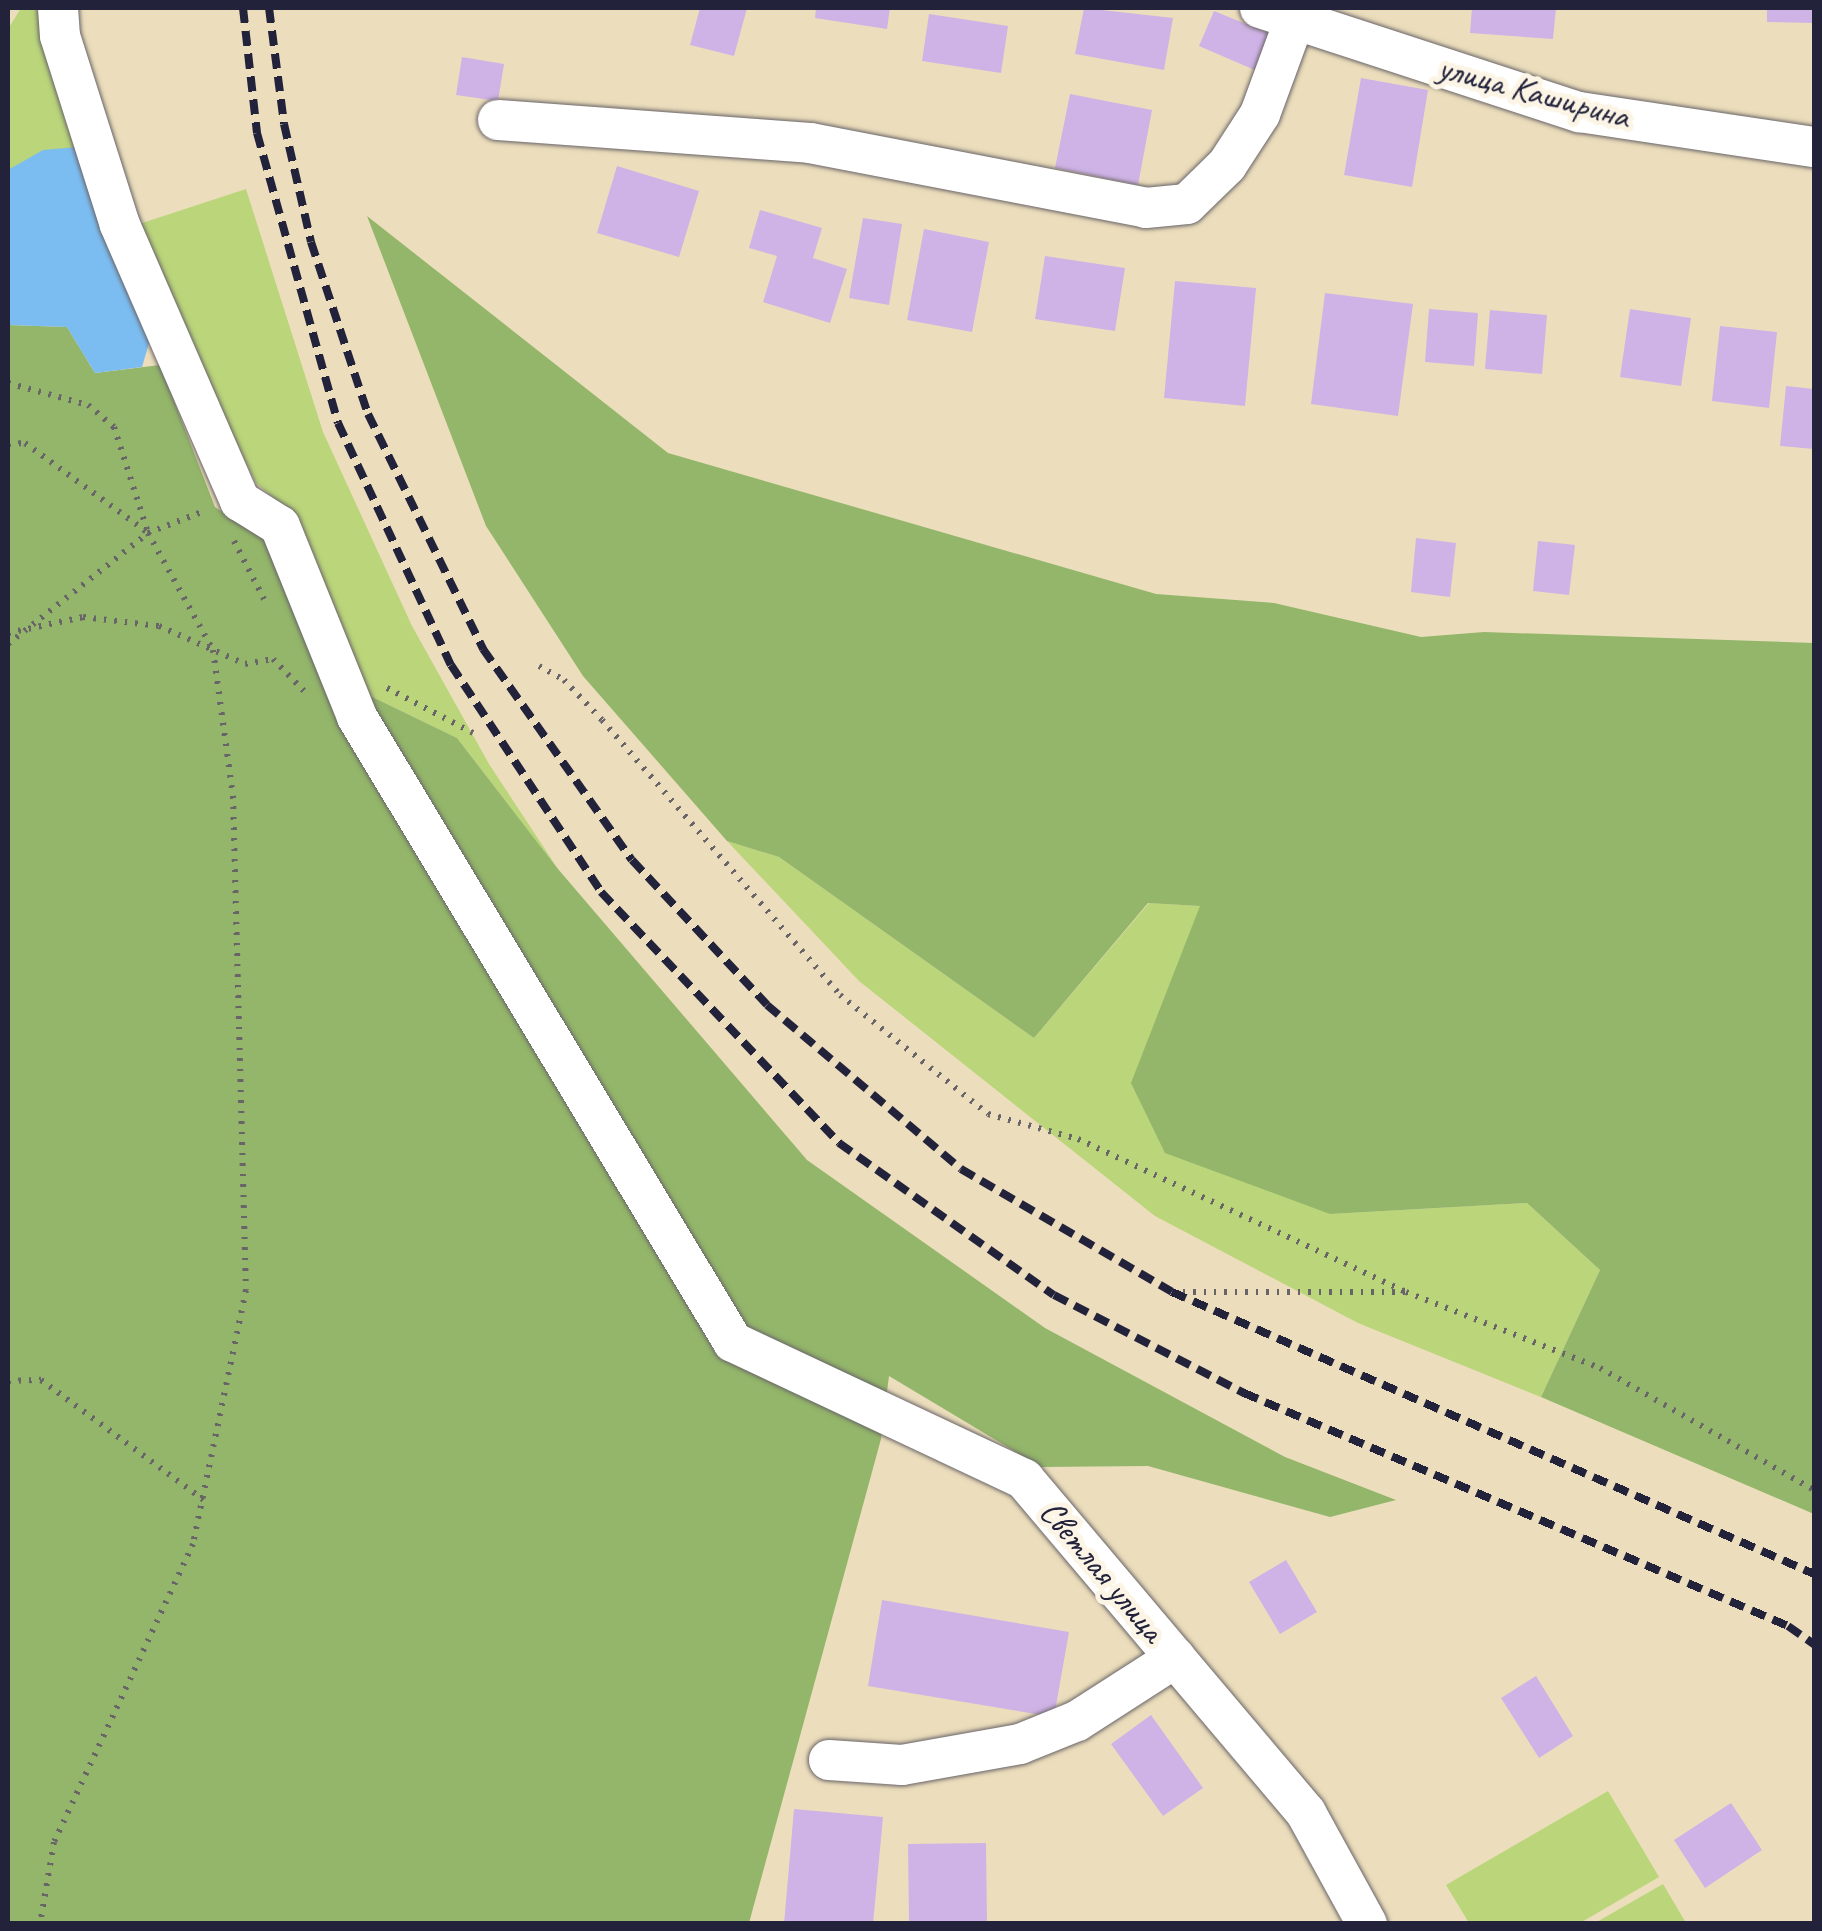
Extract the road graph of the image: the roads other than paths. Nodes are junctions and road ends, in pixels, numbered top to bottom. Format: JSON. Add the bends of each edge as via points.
{"nodes":[{"id":1,"x":58,"y":8,"type":"edge"},
{"id":2,"x":1278,"y":13,"type":"edge"},
{"id":3,"x":498,"y":120,"type":"dead end"},
{"id":4,"x":1814,"y":147,"type":"edge"},
{"id":5,"x":1175,"y":1658,"type":"junction"},
{"id":6,"x":829,"y":1760,"type":"dead end"},
{"id":7,"x":1366,"y":1924,"type":"edge"}],
"edges":[{"from":1,"to":5,"type":"street","name":"Светлая улица","via":[[60,36],[120,225],[228,504],[280,526],[358,718],[733,1342],[1024,1479]]},
{"from":2,"to":3,"type":"street","via":[[1260,114],[1228,165],[1187,204],[1146,208],[810,142]]},
{"from":2,"to":4,"type":"street","name":"улица Каширина","via":[[1579,112]]},
{"from":5,"to":6,"type":"street","via":[[1078,1721],[1020,1744],[902,1765]]},
{"from":5,"to":7,"type":"street","name":"Светлая улица","via":[[1306,1814]]}]}
